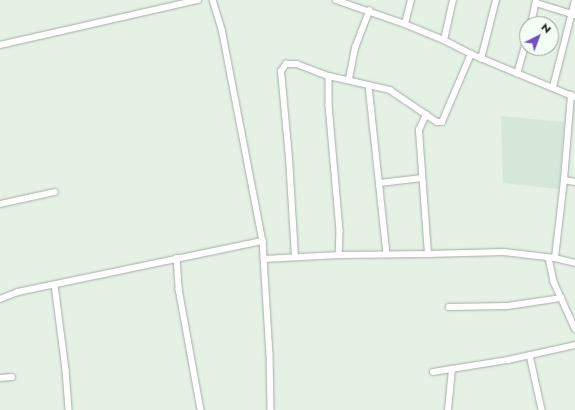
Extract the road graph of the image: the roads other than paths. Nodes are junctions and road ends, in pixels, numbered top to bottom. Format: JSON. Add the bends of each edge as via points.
{"nodes":[{"id":1,"x":198,"y":0,"type":"edge"},
{"id":2,"x":213,"y":0,"type":"edge"},
{"id":3,"x":339,"y":0,"type":"edge"},
{"id":4,"x":412,"y":0,"type":"edge"},
{"id":5,"x":453,"y":0,"type":"edge"},
{"id":6,"x":496,"y":0,"type":"edge"},
{"id":7,"x":575,"y":1,"type":"edge"},
{"id":8,"x":536,"y":2,"type":"edge"},
{"id":9,"x":369,"y":11,"type":"junction"},
{"id":10,"x":573,"y":15,"type":"edge"},
{"id":11,"x":533,"y":16,"type":"edge"},
{"id":12,"x":405,"y":24,"type":"junction"},
{"id":13,"x":444,"y":40,"type":"junction"},
{"id":14,"x":0,"y":45,"type":"edge"},
{"id":15,"x":470,"y":54,"type":"junction"},
{"id":16,"x":522,"y":56,"type":"edge"},
{"id":17,"x":481,"y":59,"type":"junction"},
{"id":18,"x":517,"y":74,"type":"junction"},
{"id":19,"x":329,"y":76,"type":"junction"},
{"id":20,"x":349,"y":79,"type":"junction"},
{"id":21,"x":369,"y":86,"type":"junction"},
{"id":22,"x":553,"y":87,"type":"junction"},
{"id":23,"x":573,"y":96,"type":"edge"},
{"id":24,"x":426,"y":115,"type":"junction"},
{"id":25,"x":422,"y":178,"type":"junction"},
{"id":26,"x":564,"y":180,"type":"junction"},
{"id":27,"x":575,"y":182,"type":"edge"},
{"id":28,"x":380,"y":183,"type":"junction"},
{"id":29,"x":55,"y":192,"type":"dead end"},
{"id":30,"x":0,"y":204,"type":"edge"},
{"id":31,"x":263,"y":241,"type":"junction"},
{"id":32,"x":387,"y":254,"type":"junction"},
{"id":33,"x":428,"y":254,"type":"junction"},
{"id":34,"x":339,"y":255,"type":"junction"},
{"id":35,"x":295,"y":257,"type":"junction"},
{"id":36,"x":177,"y":258,"type":"junction"},
{"id":37,"x":552,"y":258,"type":"junction"},
{"id":38,"x":264,"y":259,"type":"junction"},
{"id":39,"x":575,"y":263,"type":"edge"},
{"id":40,"x":55,"y":285,"type":"junction"},
{"id":41,"x":561,"y":298,"type":"junction"},
{"id":42,"x":0,"y":299,"type":"edge"},
{"id":43,"x":449,"y":307,"type":"dead end"},
{"id":44,"x":575,"y":328,"type":"edge"},
{"id":45,"x":575,"y":345,"type":"edge"},
{"id":46,"x":530,"y":355,"type":"junction"},
{"id":47,"x":452,"y":369,"type":"junction"},
{"id":48,"x":434,"y":372,"type":"dead end"},
{"id":49,"x":12,"y":377,"type":"dead end"},
{"id":50,"x":0,"y":378,"type":"edge"},
{"id":51,"x":69,"y":410,"type":"edge"},
{"id":52,"x":200,"y":410,"type":"edge"},
{"id":53,"x":271,"y":410,"type":"edge"},
{"id":54,"x":448,"y":410,"type":"edge"},
{"id":55,"x":542,"y":410,"type":"edge"}],
"edges":[{"from":1,"to":14,"type":"street"},
{"from":2,"to":31,"type":"street","via":[[222,29]]},
{"from":3,"to":9,"type":"street"},
{"from":4,"to":12,"type":"street"},
{"from":5,"to":13,"type":"street"},
{"from":6,"to":17,"type":"street"},
{"from":7,"to":10,"type":"street"},
{"from":8,"to":10,"type":"street"},
{"from":8,"to":11,"type":"street"},
{"from":9,"to":12,"type":"street"},
{"from":9,"to":20,"type":"street","via":[[355,48]]},
{"from":10,"to":22,"type":"street"},
{"from":12,"to":13,"type":"street"},
{"from":13,"to":15,"type":"street"},
{"from":15,"to":17,"type":"street"},
{"from":15,"to":24,"type":"street","via":[[442,122],[437,122]]},
{"from":16,"to":18,"type":"street"},
{"from":17,"to":18,"type":"street"},
{"from":18,"to":22,"type":"street"},
{"from":19,"to":20,"type":"street"},
{"from":19,"to":34,"type":"street","via":[[329,105],[340,232]]},
{"from":19,"to":35,"type":"street","via":[[297,64],[286,64],[281,71]]},
{"from":20,"to":21,"type":"street"},
{"from":21,"to":24,"type":"street","via":[[390,90]]},
{"from":21,"to":28,"type":"street"},
{"from":22,"to":23,"type":"street"},
{"from":23,"to":26,"type":"street"},
{"from":24,"to":25,"type":"street","via":[[419,130]]},
{"from":25,"to":28,"type":"street"},
{"from":25,"to":33,"type":"street"},
{"from":26,"to":27,"type":"street"},
{"from":26,"to":37,"type":"street"},
{"from":28,"to":32,"type":"street"},
{"from":29,"to":30,"type":"street"},
{"from":31,"to":36,"type":"street"},
{"from":31,"to":38,"type":"street"},
{"from":32,"to":33,"type":"street"},
{"from":32,"to":34,"type":"street"},
{"from":33,"to":37,"type":"street","via":[[504,252]]},
{"from":34,"to":35,"type":"street"},
{"from":35,"to":38,"type":"street"},
{"from":36,"to":40,"type":"street"},
{"from":36,"to":52,"type":"street","via":[[179,289]]},
{"from":37,"to":39,"type":"street"},
{"from":37,"to":41,"type":"street","via":[[554,282]]},
{"from":38,"to":53,"type":"street"},
{"from":40,"to":42,"type":"street","via":[[18,292]]},
{"from":40,"to":51,"type":"street"},
{"from":41,"to":43,"type":"street","via":[[508,306]]},
{"from":41,"to":44,"type":"street"},
{"from":45,"to":46,"type":"street"},
{"from":46,"to":47,"type":"street"},
{"from":46,"to":55,"type":"street"},
{"from":47,"to":48,"type":"street"},
{"from":47,"to":54,"type":"street"},
{"from":49,"to":50,"type":"street"}]}
